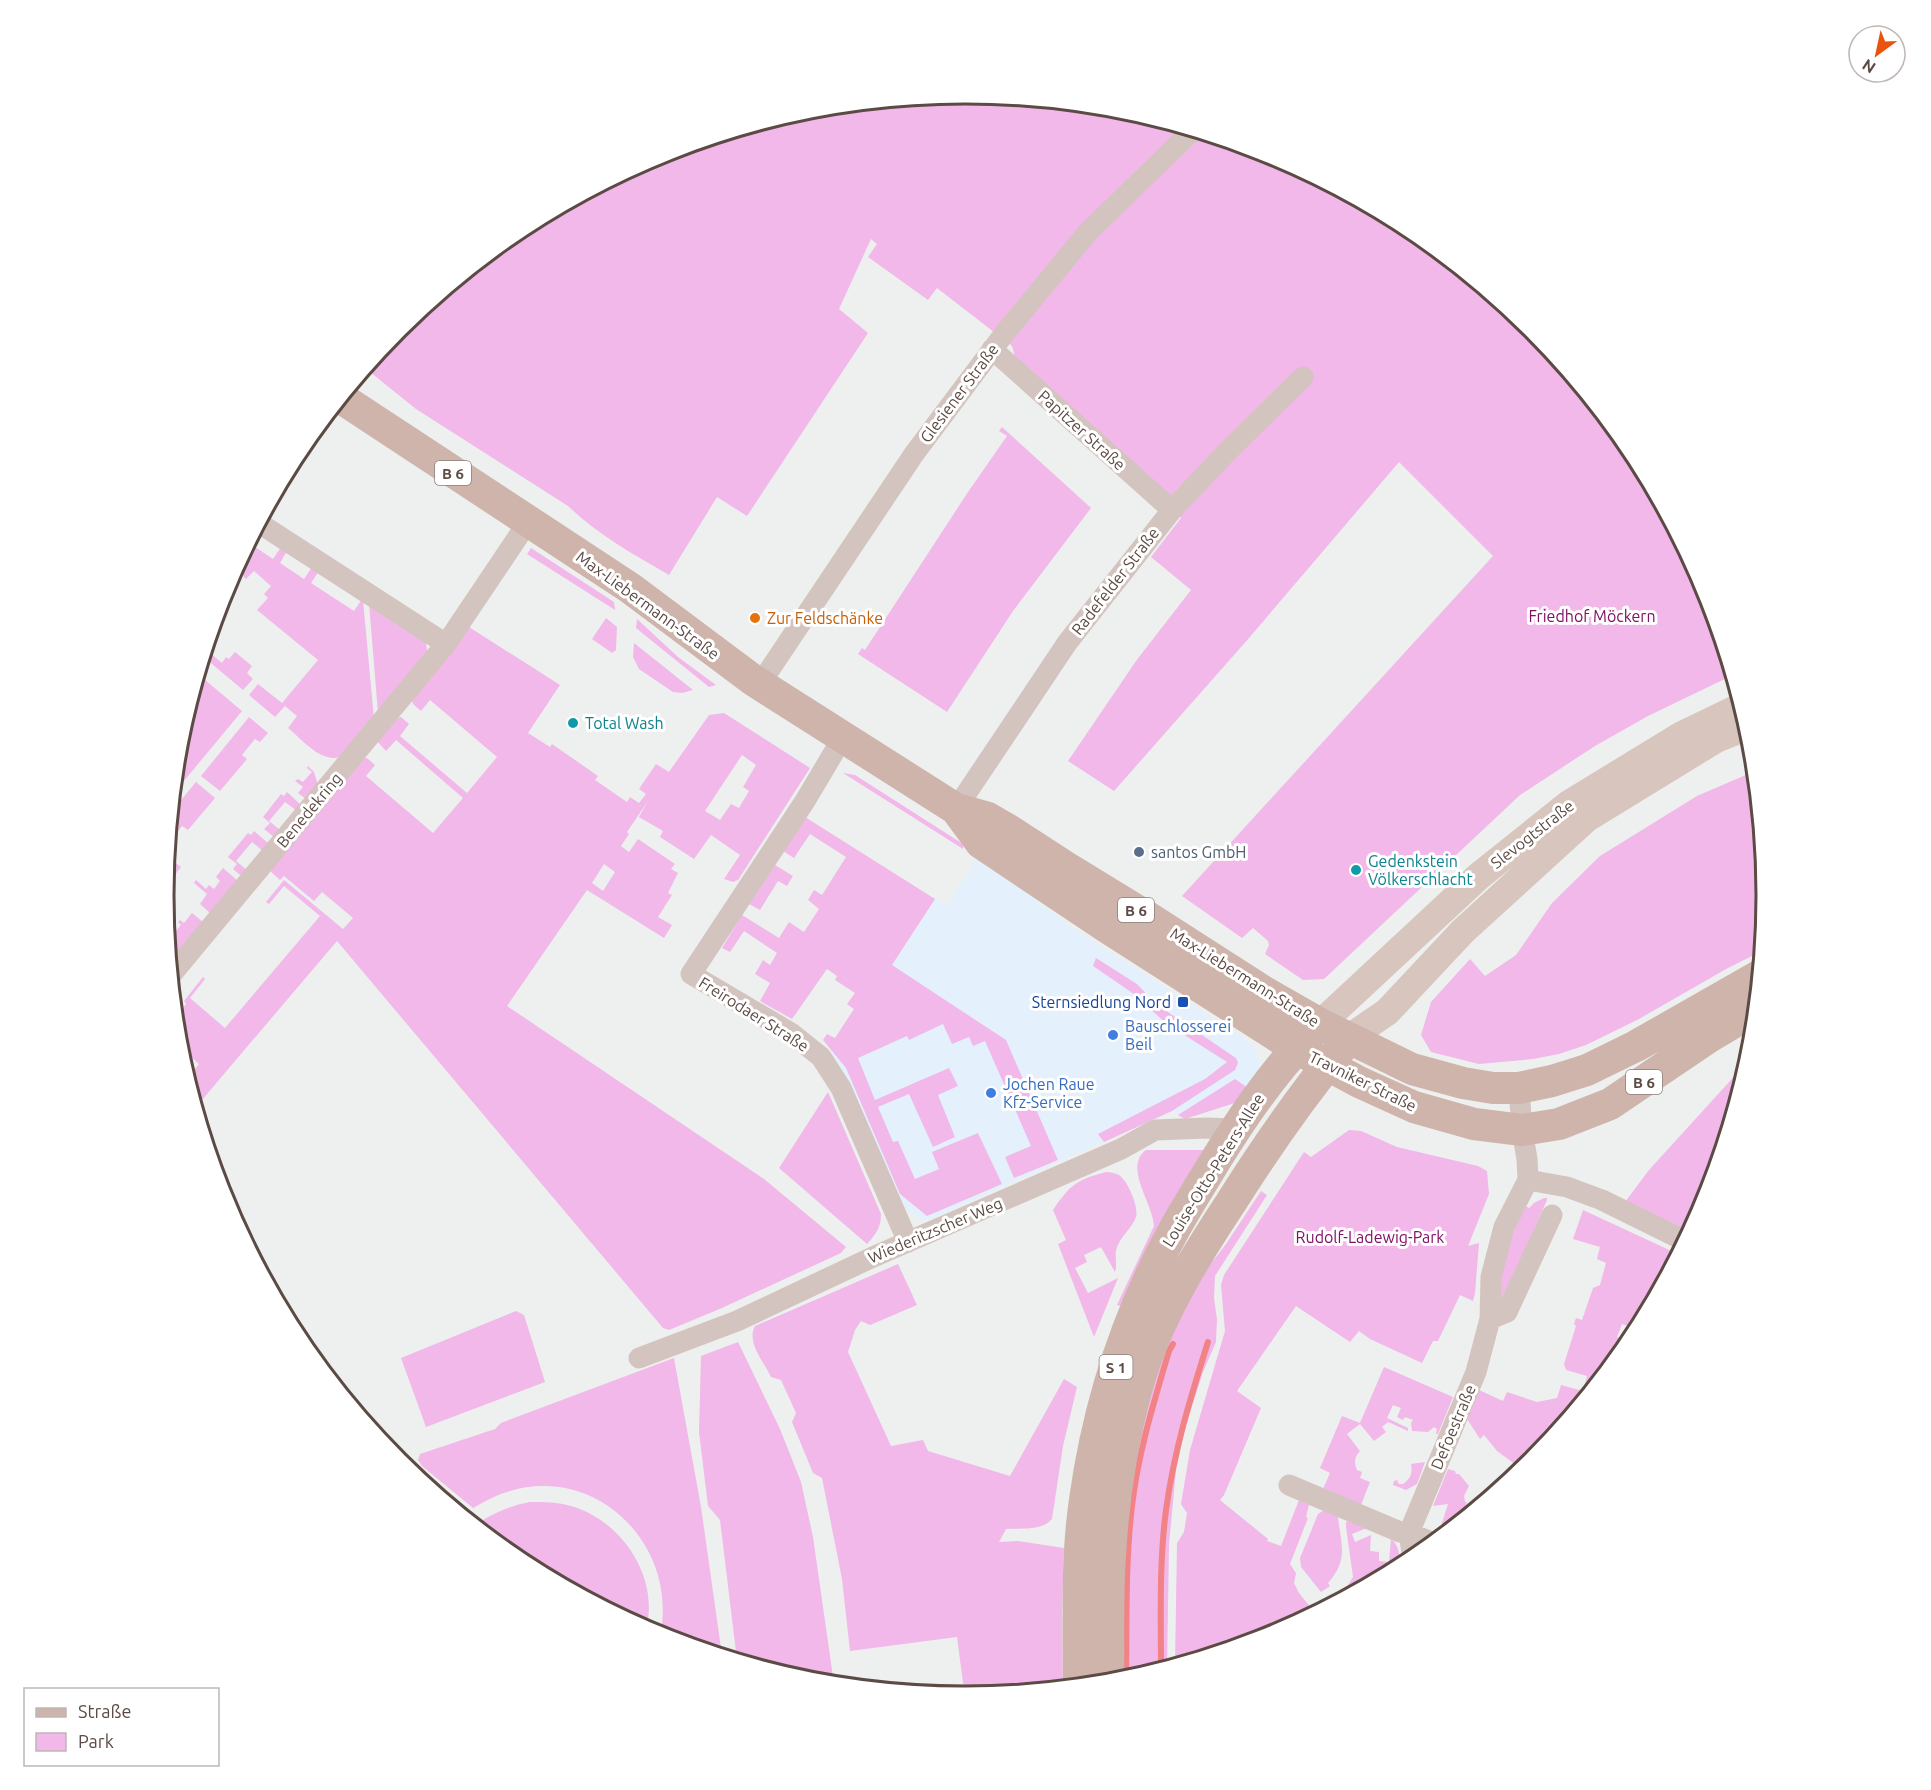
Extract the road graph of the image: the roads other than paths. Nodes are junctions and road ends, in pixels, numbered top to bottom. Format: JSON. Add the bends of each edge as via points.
{"nodes":[{"id":1,"x":1187,"y":136,"type":"edge"},
{"id":2,"x":992,"y":349,"type":"junction"},
{"id":3,"x":1303,"y":377,"type":"dead end"},
{"id":4,"x":347,"y":402,"type":"edge"},
{"id":5,"x":1172,"y":510,"type":"junction"},
{"id":6,"x":528,"y":522,"type":"junction"},
{"id":7,"x":266,"y":527,"type":"edge"},
{"id":8,"x":446,"y":644,"type":"junction"},
{"id":9,"x":760,"y":684,"type":"junction"},
{"id":10,"x":1735,"y":710,"type":"edge"},
{"id":11,"x":1739,"y":730,"type":"edge"},
{"id":12,"x":843,"y":737,"type":"junction"},
{"id":13,"x":956,"y":809,"type":"junction"},
{"id":14,"x":178,"y":967,"type":"edge"},
{"id":15,"x":1752,"y":981,"type":"edge"},
{"id":16,"x":1388,"y":1012,"type":"junction"},
{"id":17,"x":1747,"y":1014,"type":"edge"},
{"id":18,"x":1320,"y":1024,"type":"junction"},
{"id":19,"x":1349,"y":1038,"type":"junction"},
{"id":20,"x":1296,"y":1048,"type":"junction"},
{"id":21,"x":1383,"y":1055,"type":"junction"},
{"id":22,"x":1327,"y":1065,"type":"junction"},
{"id":23,"x":1519,"y":1088,"type":"junction"},
{"id":24,"x":1235,"y":1129,"type":"junction"},
{"id":25,"x":1522,"y":1130,"type":"junction"},
{"id":26,"x":1528,"y":1180,"type":"junction"},
{"id":27,"x":1552,"y":1215,"type":"dead end"},
{"id":28,"x":1678,"y":1238,"type":"edge"},
{"id":29,"x":908,"y":1242,"type":"junction"},
{"id":30,"x":1490,"y":1319,"type":"junction"},
{"id":31,"x":639,"y":1358,"type":"dead end"},
{"id":32,"x":1289,"y":1485,"type":"dead end"},
{"id":33,"x":1410,"y":1533,"type":"junction"},
{"id":34,"x":1425,"y":1539,"type":"edge"},
{"id":35,"x":1412,"y":1548,"type":"edge"},
{"id":36,"x":1108,"y":1673,"type":"edge"},
{"id":37,"x":1079,"y":1678,"type":"edge"}],
"edges":[{"from":1,"to":2,"type":"street","name":"Glesiener Straße","via":[[1088,232]]},
{"from":2,"to":5,"type":"street","name":"Papitzer Straße"},
{"from":2,"to":9,"type":"street","name":"Glesiener Straße","via":[[914,454]]},
{"from":3,"to":5,"type":"street","name":"Radefelder Straße"},
{"from":4,"to":6,"type":"main road","name":"Max-Liebermann-Straße","number":"B 6"},
{"from":5,"to":13,"type":"street","name":"Radefelder Straße","via":[[1067,643]]},
{"from":6,"to":8,"type":"street","name":"Benedekring"},
{"from":6,"to":9,"type":"main road","name":"Max-Liebermann-Straße","number":"B 6","via":[[630,588]]},
{"from":7,"to":8,"type":"street"},
{"from":8,"to":14,"type":"street","name":"Benedekring"},
{"from":9,"to":12,"type":"main road","name":"Max-Liebermann-Straße","number":"B 6"},
{"from":10,"to":18,"type":"main road","name":"Slevogtstraße","via":[[1682,735],[1569,804],[1479,876]]},
{"from":11,"to":16,"type":"main road","name":"Slevogtstraße","via":[[1587,818],[1464,931]]},
{"from":12,"to":13,"type":"main road","name":"Max-Liebermann-Straße","number":"B 6"},
{"from":12,"to":29,"type":"street","name":"Freirodaer Straße","via":[[691,974],[791,1033],[821,1057],[841,1088]]},
{"from":13,"to":18,"type":"main road","name":"Max-Liebermann-Straße","number":"B 6","via":[[1007,829]]},
{"from":13,"to":20,"type":"main road","name":"Max-Liebermann-Straße","number":"B 6","via":[[981,843]]},
{"from":15,"to":23,"type":"main road","name":"Travniker Straße","number":"B 6","via":[[1587,1070]]},
{"from":16,"to":19,"type":"main road","name":"Slevogtstraße"},
{"from":16,"to":21,"type":"main road"},
{"from":17,"to":25,"type":"main road","name":"Travniker Straße","number":"B 6","via":[[1610,1104],[1559,1124]]},
{"from":18,"to":19,"type":"main road","name":"Max-Liebermann-Straße","number":"B 6"},
{"from":18,"to":20,"type":"main road","name":"Slevogtstraße","number":"S 1"},
{"from":19,"to":21,"type":"main road","name":"Travniker Straße","number":"B 6"},
{"from":19,"to":22,"type":"main road","name":"Slevogtstraße","number":"S 1"},
{"from":20,"to":22,"type":"main road","name":"Travniker Straße","number":"B 6"},
{"from":20,"to":24,"type":"main road","name":"Louise-Otto-Peters-Allee","number":"S 1"},
{"from":21,"to":23,"type":"main road","name":"Travniker Straße","number":"B 6","via":[[1412,1069],[1463,1083]]},
{"from":22,"to":25,"type":"main road","name":"Travniker Straße","number":"B 6","via":[[1414,1107],[1474,1124]]},
{"from":22,"to":36,"type":"main road","name":"Louise-Otto-Peters-Allee","number":"S 1","via":[[1203,1245],[1171,1300],[1149,1353],[1135,1393],[1114,1504]]},
{"from":23,"to":25,"type":"street"},
{"from":24,"to":29,"type":"street","name":"Wiederitzscher Weg","via":[[1155,1130],[1121,1149]]},
{"from":24,"to":37,"type":"main road","name":"Louise-Otto-Peters-Allee","number":"S 1","via":[[1173,1230],[1145,1288],[1108,1388],[1094,1446],[1079,1556]]},
{"from":25,"to":26,"type":"street"},
{"from":26,"to":28,"type":"street","via":[[1566,1187],[1602,1200]]},
{"from":26,"to":30,"type":"street","name":"Defoestraße","via":[[1504,1227],[1491,1277]]},
{"from":27,"to":30,"type":"street","via":[[1507,1312]]},
{"from":29,"to":31,"type":"street","name":"Wiederitzscher Weg","via":[[737,1320]]},
{"from":30,"to":33,"type":"street","name":"Defoestraße","via":[[1476,1372]]},
{"from":32,"to":33,"type":"street"},
{"from":33,"to":34,"type":"street"},
{"from":33,"to":35,"type":"street"}]}
